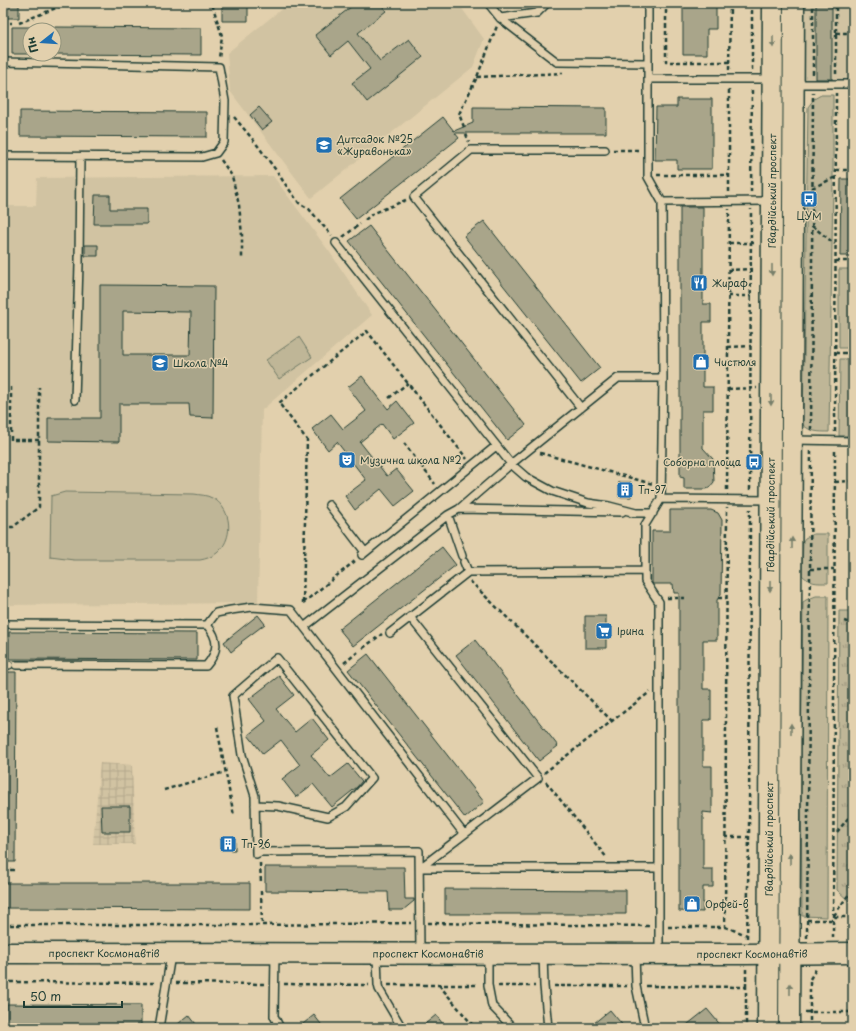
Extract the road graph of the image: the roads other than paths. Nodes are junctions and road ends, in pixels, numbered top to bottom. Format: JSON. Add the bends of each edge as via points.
{"nodes":[{"id":1,"x":488,"y":3,"type":"edge"},
{"id":2,"x":546,"y":3,"type":"edge"},
{"id":3,"x":648,"y":3,"type":"edge"},
{"id":4,"x":773,"y":3,"type":"edge"},
{"id":5,"x":794,"y":3,"type":"edge"},
{"id":6,"x":500,"y":18,"type":"junction"},
{"id":7,"x":3,"y":62,"type":"edge"},
{"id":8,"x":648,"y":63,"type":"junction"},
{"id":9,"x":648,"y":79,"type":"junction"},
{"id":10,"x":773,"y":79,"type":"junction"},
{"id":11,"x":803,"y":84,"type":"junction"},
{"id":12,"x":853,"y":84,"type":"edge"},
{"id":13,"x":605,"y":150,"type":"road end"},
{"id":14,"x":3,"y":156,"type":"edge"},
{"id":15,"x":80,"y":157,"type":"junction"},
{"id":16,"x":772,"y":201,"type":"junction"},
{"id":17,"x":662,"y":202,"type":"junction"},
{"id":18,"x":335,"y":241,"type":"road end"},
{"id":19,"x":763,"y":351,"type":"junction"},
{"id":20,"x":793,"y":356,"type":"junction"},
{"id":21,"x":663,"y":378,"type":"junction"},
{"id":22,"x":75,"y":400,"type":"dead end"},
{"id":23,"x":580,"y":408,"type":"junction"},
{"id":24,"x":801,"y":440,"type":"junction"},
{"id":25,"x":853,"y":441,"type":"edge"},
{"id":26,"x":496,"y":446,"type":"junction"},
{"id":27,"x":511,"y":464,"type":"junction"},
{"id":28,"x":661,"y":500,"type":"junction"},
{"id":29,"x":771,"y":500,"type":"junction"},
{"id":30,"x":329,"y":505,"type":"dead end"},
{"id":31,"x":459,"y":509,"type":"junction"},
{"id":32,"x":636,"y":513,"type":"junction"},
{"id":33,"x":653,"y":513,"type":"junction"},
{"id":34,"x":448,"y":514,"type":"junction"},
{"id":35,"x":645,"y":571,"type":"junction"},
{"id":36,"x":466,"y":574,"type":"junction"},
{"id":37,"x":410,"y":617,"type":"junction"},
{"id":38,"x":3,"y":624,"type":"edge"},
{"id":39,"x":207,"y":625,"type":"junction"},
{"id":40,"x":304,"y":626,"type":"junction"},
{"id":41,"x":390,"y":632,"type":"road end"},
{"id":42,"x":9,"y":665,"type":"edge"},
{"id":43,"x":255,"y":805,"type":"junction"},
{"id":44,"x":464,"y":834,"type":"junction"},
{"id":45,"x":420,"y":868,"type":"junction"},
{"id":46,"x":659,"y":868,"type":"junction"},
{"id":47,"x":3,"y":953,"type":"edge"},
{"id":48,"x":171,"y":953,"type":"junction"},
{"id":49,"x":275,"y":953,"type":"junction"},
{"id":50,"x":853,"y":953,"type":"edge"},
{"id":51,"x":377,"y":954,"type":"junction"},
{"id":52,"x":420,"y":954,"type":"junction"},
{"id":53,"x":488,"y":954,"type":"junction"},
{"id":54,"x":544,"y":954,"type":"junction"},
{"id":55,"x":636,"y":954,"type":"junction"},
{"id":56,"x":659,"y":954,"type":"junction"},
{"id":57,"x":768,"y":954,"type":"junction"},
{"id":58,"x":790,"y":954,"type":"junction"},
{"id":59,"x":159,"y":1028,"type":"edge"},
{"id":60,"x":280,"y":1028,"type":"edge"},
{"id":61,"x":402,"y":1028,"type":"edge"},
{"id":62,"x":513,"y":1028,"type":"edge"},
{"id":63,"x":548,"y":1028,"type":"edge"},
{"id":64,"x":645,"y":1028,"type":"edge"},
{"id":65,"x":768,"y":1028,"type":"edge"},
{"id":66,"x":789,"y":1028,"type":"edge"}],
"edges":[{"from":1,"to":6,"type":"lane"},
{"from":2,"to":6,"type":"lane","via":[[537,13]]},
{"from":3,"to":8,"type":"lane"},
{"from":4,"to":10,"type":"main road","name":"Гвардійський проспект","one_way":true},
{"from":5,"to":11,"type":"main road","name":"Гвардійський проспект"},
{"from":6,"to":8,"type":"lane","via":[[557,62]]},
{"from":7,"to":15,"type":"lane","via":[[220,67],[225,101],[224,142],[216,153],[202,157]]},
{"from":8,"to":9,"type":"lane"},
{"from":9,"to":10,"type":"lane"},
{"from":9,"to":17,"type":"lane","via":[[647,175]]},
{"from":10,"to":16,"type":"main road","name":"Гвардійський проспект"},
{"from":11,"to":12,"type":"lane"},
{"from":11,"to":20,"type":"main road","name":"Гвардійський проспект"},
{"from":13,"to":23,"type":"lane","via":[[471,150],[414,197]]},
{"from":14,"to":15,"type":"lane"},
{"from":15,"to":22,"type":"lane"},
{"from":16,"to":17,"type":"lane"},
{"from":16,"to":19,"type":"main road","name":"Гвардійський проспект","one_way":true},
{"from":17,"to":21,"type":"lane"},
{"from":18,"to":26,"type":"lane"},
{"from":19,"to":20,"type":"main road"},
{"from":19,"to":29,"type":"main road","name":"Гвардійський проспект","one_way":true},
{"from":20,"to":24,"type":"main road","name":"Гвардійський проспект"},
{"from":21,"to":23,"type":"lane","via":[[618,378]]},
{"from":21,"to":28,"type":"lane"},
{"from":23,"to":27,"type":"lane"},
{"from":24,"to":25,"type":"lane"},
{"from":58,"to":24,"type":"main road","name":"Гвардійський проспект","one_way":true},
{"from":26,"to":27,"type":"lane"},
{"from":26,"to":30,"type":"lane","via":[[364,554]]},
{"from":27,"to":31,"type":"lane"},
{"from":27,"to":32,"type":"lane","via":[[526,477],[552,491],[588,503]]},
{"from":28,"to":29,"type":"lane"},
{"from":28,"to":33,"type":"lane"},
{"from":29,"to":57,"type":"main road","name":"Гвардійський проспект","one_way":true},
{"from":31,"to":32,"type":"lane"},
{"from":31,"to":34,"type":"lane"},
{"from":32,"to":33,"type":"lane"},
{"from":33,"to":35,"type":"lane","via":[[645,525]]},
{"from":34,"to":36,"type":"lane"},
{"from":34,"to":40,"type":"lane"},
{"from":35,"to":36,"type":"lane"},
{"from":35,"to":46,"type":"lane","via":[[645,581],[659,602]]},
{"from":36,"to":37,"type":"lane"},
{"from":37,"to":41,"type":"lane"},
{"from":37,"to":44,"type":"lane","via":[[539,777]]},
{"from":38,"to":39,"type":"lane"},
{"from":39,"to":40,"type":"lane","via":[[216,613],[252,608],[291,610]]},
{"from":39,"to":42,"type":"lane","via":[[213,632],[216,650],[206,666]]},
{"from":40,"to":44,"type":"lane"},
{"from":43,"to":43,"type":"lane","via":[[278,806],[328,817],[346,807],[372,778],[278,658],[233,696],[242,755]]},
{"from":43,"to":45,"type":"lane","via":[[256,854],[419,852]]},
{"from":44,"to":45,"type":"lane"},
{"from":45,"to":46,"type":"lane"},
{"from":45,"to":52,"type":"lane"},
{"from":46,"to":56,"type":"lane"},
{"from":47,"to":48,"type":"main road","name":"проспект Космонавтів"},
{"from":48,"to":49,"type":"main road","name":"проспект Космонавтів"},
{"from":48,"to":59,"type":"lane"},
{"from":49,"to":51,"type":"main road","name":"проспект Космонавтів"},
{"from":49,"to":60,"type":"lane","via":[[274,1016]]},
{"from":50,"to":58,"type":"main road","name":"проспект Космонавтів"},
{"from":51,"to":52,"type":"main road","name":"проспект Космонавтів"},
{"from":51,"to":61,"type":"lane","via":[[379,989]]},
{"from":52,"to":53,"type":"main road","name":"проспект Космонавтів"},
{"from":53,"to":54,"type":"main road","name":"проспект Космонавтів"},
{"from":53,"to":62,"type":"lane","via":[[488,986],[492,1006]]},
{"from":54,"to":55,"type":"main road","name":"проспект Космонавтів"},
{"from":54,"to":63,"type":"lane"},
{"from":55,"to":56,"type":"main road","name":"проспект Космонавтів"},
{"from":55,"to":64,"type":"lane","via":[[636,986]]},
{"from":56,"to":57,"type":"main road","name":"проспект Космонавтів"},
{"from":57,"to":58,"type":"main road","name":"проспект Космонавтів"},
{"from":57,"to":65,"type":"main road","name":"Гвардійський проспект"},
{"from":66,"to":58,"type":"main road","name":"Гвардійський проспект","one_way":true}]}
